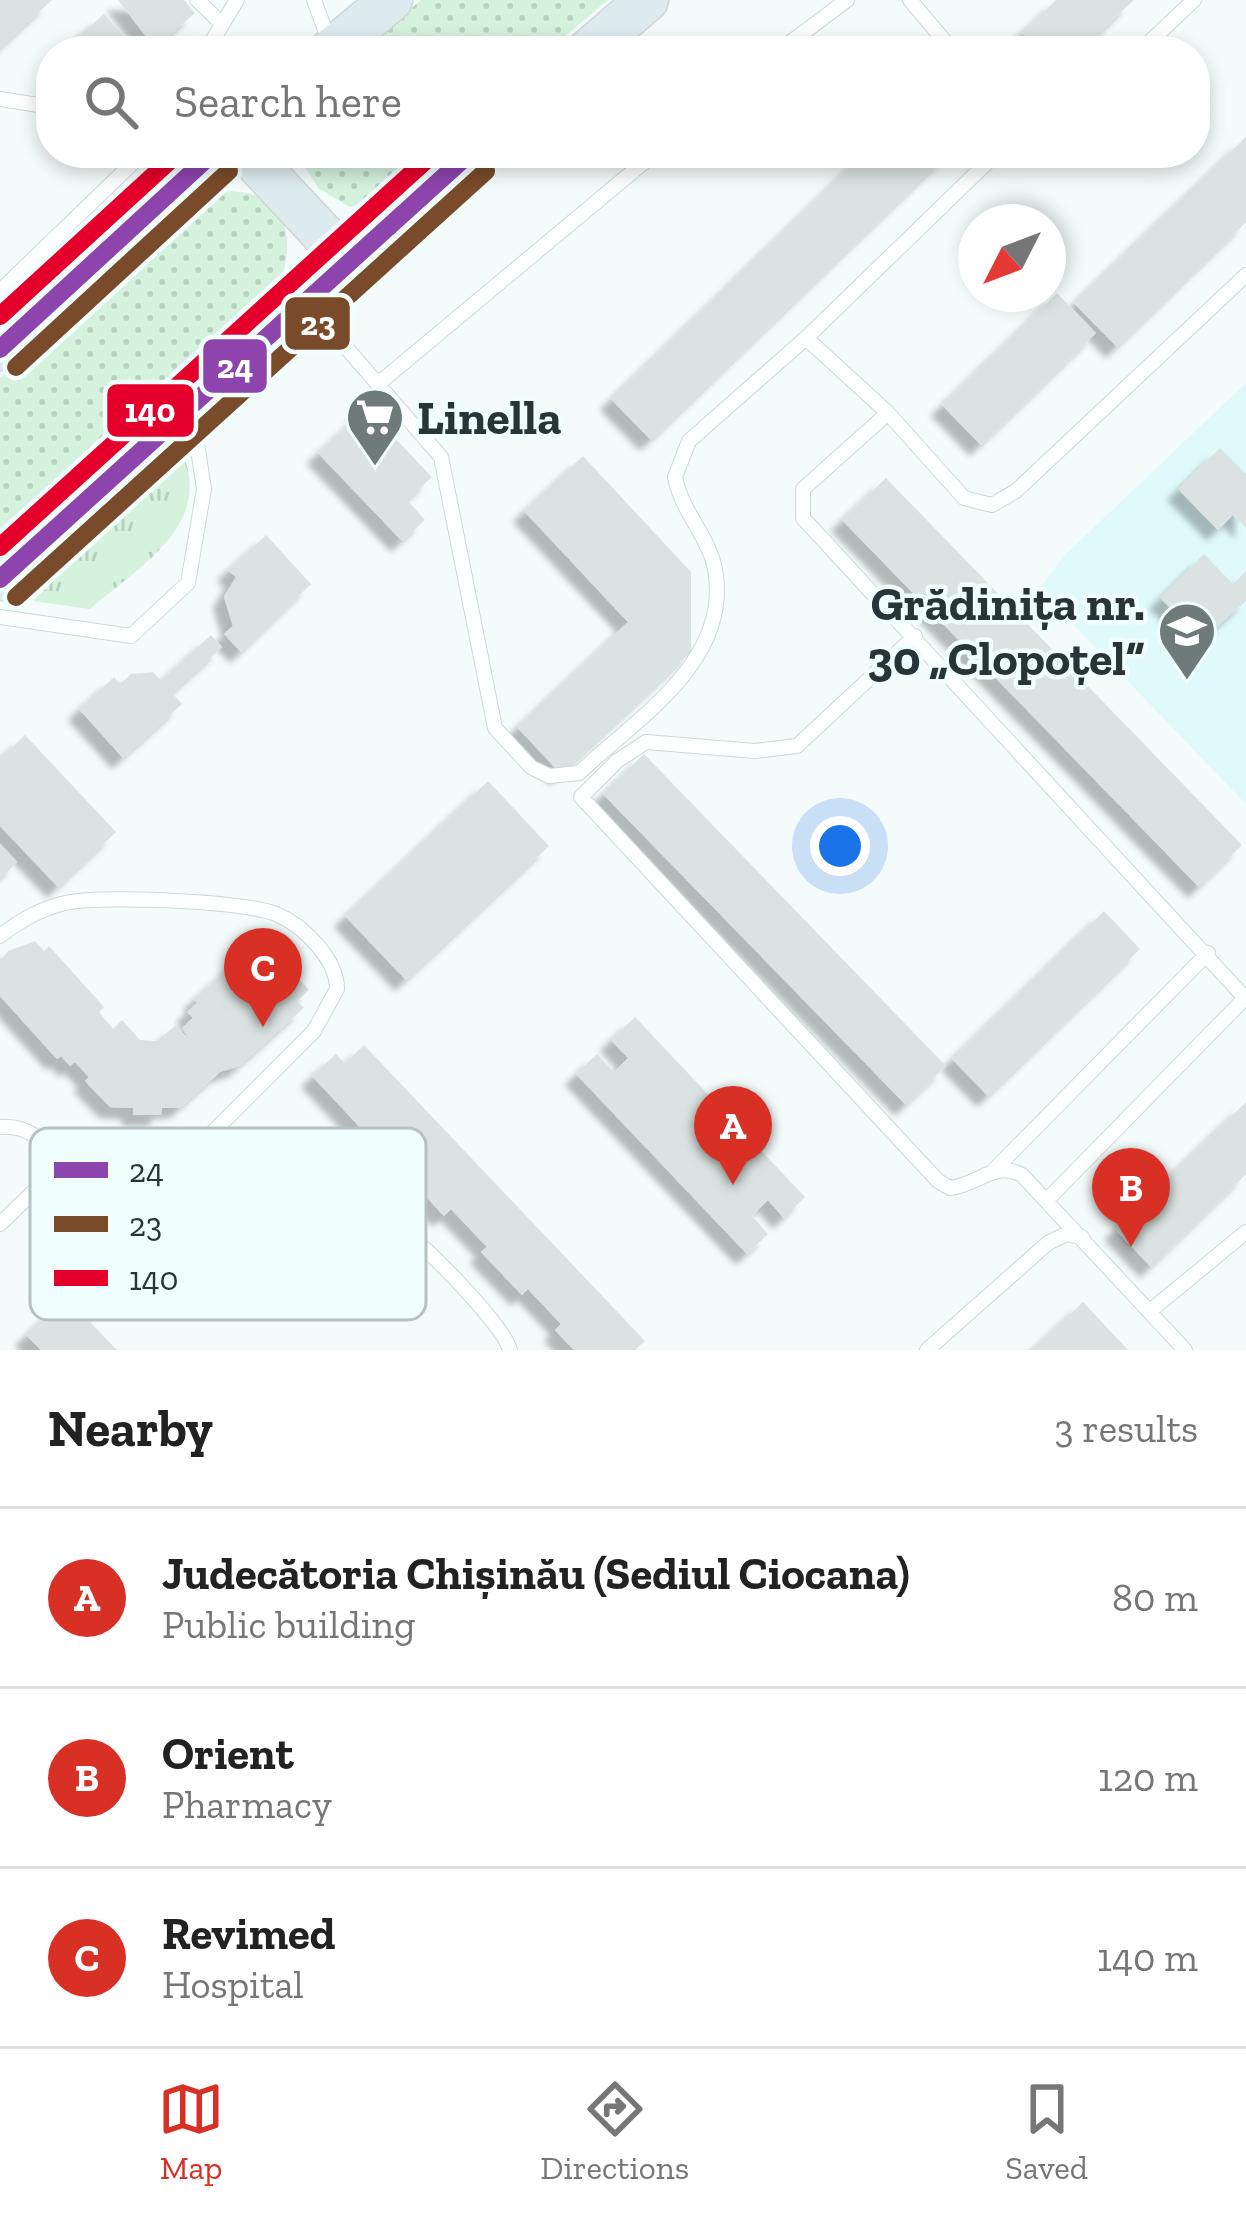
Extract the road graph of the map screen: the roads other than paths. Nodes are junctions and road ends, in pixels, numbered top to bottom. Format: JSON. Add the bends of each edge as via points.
{"nodes":[{"id":1,"x":197,"y":0,"type":"edge"},
{"id":2,"x":237,"y":0,"type":"edge"},
{"id":3,"x":314,"y":0,"type":"edge"},
{"id":4,"x":391,"y":0,"type":"edge"},
{"id":5,"x":646,"y":0,"type":"edge"},
{"id":6,"x":847,"y":0,"type":"edge"},
{"id":7,"x":910,"y":0,"type":"edge"},
{"id":8,"x":1194,"y":0,"type":"edge"},
{"id":9,"x":220,"y":22,"type":"junction"},
{"id":10,"x":217,"y":36,"type":"edge"},
{"id":11,"x":326,"y":36,"type":"edge"},
{"id":12,"x":348,"y":36,"type":"edge"},
{"id":13,"x":605,"y":36,"type":"edge"},
{"id":14,"x":798,"y":36,"type":"edge"},
{"id":15,"x":940,"y":36,"type":"edge"},
{"id":16,"x":1156,"y":36,"type":"edge"},
{"id":17,"x":0,"y":99,"type":"edge"},
{"id":18,"x":36,"y":105,"type":"edge"},
{"id":19,"x":127,"y":168,"type":"edge"},
{"id":20,"x":180,"y":168,"type":"edge"},
{"id":21,"x":261,"y":168,"type":"edge"},
{"id":22,"x":453,"y":168,"type":"edge"},
{"id":23,"x":637,"y":168,"type":"edge"},
{"id":24,"x":982,"y":168,"type":"edge"},
{"id":25,"x":347,"y":260,"type":"junction"},
{"id":26,"x":1246,"y":275,"type":"edge"},
{"id":27,"x":0,"y":291,"type":"edge"},
{"id":28,"x":304,"y":298,"type":"junction"},
{"id":29,"x":806,"y":338,"type":"junction"},
{"id":30,"x":0,"y":349,"type":"edge"},
{"id":31,"x":378,"y":384,"type":"junction"},
{"id":32,"x":190,"y":401,"type":"junction"},
{"id":33,"x":888,"y":413,"type":"junction"},
{"id":34,"x":0,"y":579,"type":"edge"},
{"id":35,"x":0,"y":617,"type":"edge"},
{"id":36,"x":915,"y":636,"type":"junction"},
{"id":37,"x":0,"y":936,"type":"edge"},
{"id":38,"x":1208,"y":953,"type":"junction"},
{"id":39,"x":1246,"y":998,"type":"edge"},
{"id":40,"x":0,"y":1127,"type":"edge"},
{"id":41,"x":217,"y":1128,"type":"edge"},
{"id":42,"x":30,"y":1132,"type":"edge"},
{"id":43,"x":995,"y":1169,"type":"junction"},
{"id":44,"x":30,"y":1195,"type":"edge"},
{"id":45,"x":1048,"y":1199,"type":"junction"},
{"id":46,"x":0,"y":1224,"type":"edge"},
{"id":47,"x":1246,"y":1232,"type":"edge"},
{"id":48,"x":1082,"y":1237,"type":"junction"},
{"id":49,"x":426,"y":1257,"type":"edge"},
{"id":50,"x":1150,"y":1311,"type":"junction"},
{"id":51,"x":510,"y":1350,"type":"edge"},
{"id":52,"x":927,"y":1350,"type":"edge"},
{"id":53,"x":1185,"y":1350,"type":"edge"}],
"edges":[{"from":1,"to":9,"type":"lane"},
{"from":2,"to":9,"type":"lane"},
{"from":3,"to":11,"type":"lane"},
{"from":4,"to":12,"type":"main road"},
{"from":5,"to":13,"type":"main road"},
{"from":6,"to":14,"type":"lane"},
{"from":7,"to":15,"type":"lane"},
{"from":8,"to":16,"type":"lane"},
{"from":9,"to":10,"type":"lane"},
{"from":17,"to":18,"type":"lane"},
{"from":19,"to":27,"type":"lane"},
{"from":20,"to":30,"type":"main road"},
{"from":21,"to":25,"type":"main road"},
{"from":22,"to":25,"type":"main road"},
{"from":23,"to":31,"type":"lane"},
{"from":24,"to":29,"type":"lane"},
{"from":25,"to":28,"type":"main road"},
{"from":26,"to":33,"type":"lane","via":[[1004,501],[964,498]]},
{"from":28,"to":31,"type":"lane"},
{"from":28,"to":32,"type":"main road"},
{"from":29,"to":31,"type":"lane","via":[[679,455],[678,492],[715,567],[718,598],[706,647],[579,772],[564,776],[531,766],[495,728],[441,457]]},
{"from":29,"to":33,"type":"lane"},
{"from":32,"to":34,"type":"main road"},
{"from":32,"to":35,"type":"lane","via":[[204,489],[188,583],[131,636]]},
{"from":33,"to":36,"type":"lane","via":[[818,473],[800,506],[824,544]]},
{"from":36,"to":38,"type":"lane"},
{"from":36,"to":43,"type":"lane","via":[[797,746],[755,752],[646,742],[581,797],[938,1181],[961,1187]]},
{"from":37,"to":41,"type":"lane","via":[[43,909],[104,898],[269,912],[299,928],[328,958],[337,989],[314,1031]]},
{"from":38,"to":39,"type":"lane"},
{"from":38,"to":43,"type":"lane"},
{"from":39,"to":45,"type":"lane"},
{"from":40,"to":42,"type":"lane"},
{"from":43,"to":45,"type":"lane","via":[[1022,1174]]},
{"from":44,"to":46,"type":"lane"},
{"from":45,"to":48,"type":"lane"},
{"from":47,"to":50,"type":"lane"},
{"from":48,"to":50,"type":"lane"},
{"from":48,"to":52,"type":"lane","via":[[1048,1243]]},
{"from":49,"to":51,"type":"lane","via":[[493,1320]]},
{"from":50,"to":53,"type":"lane"}]}
